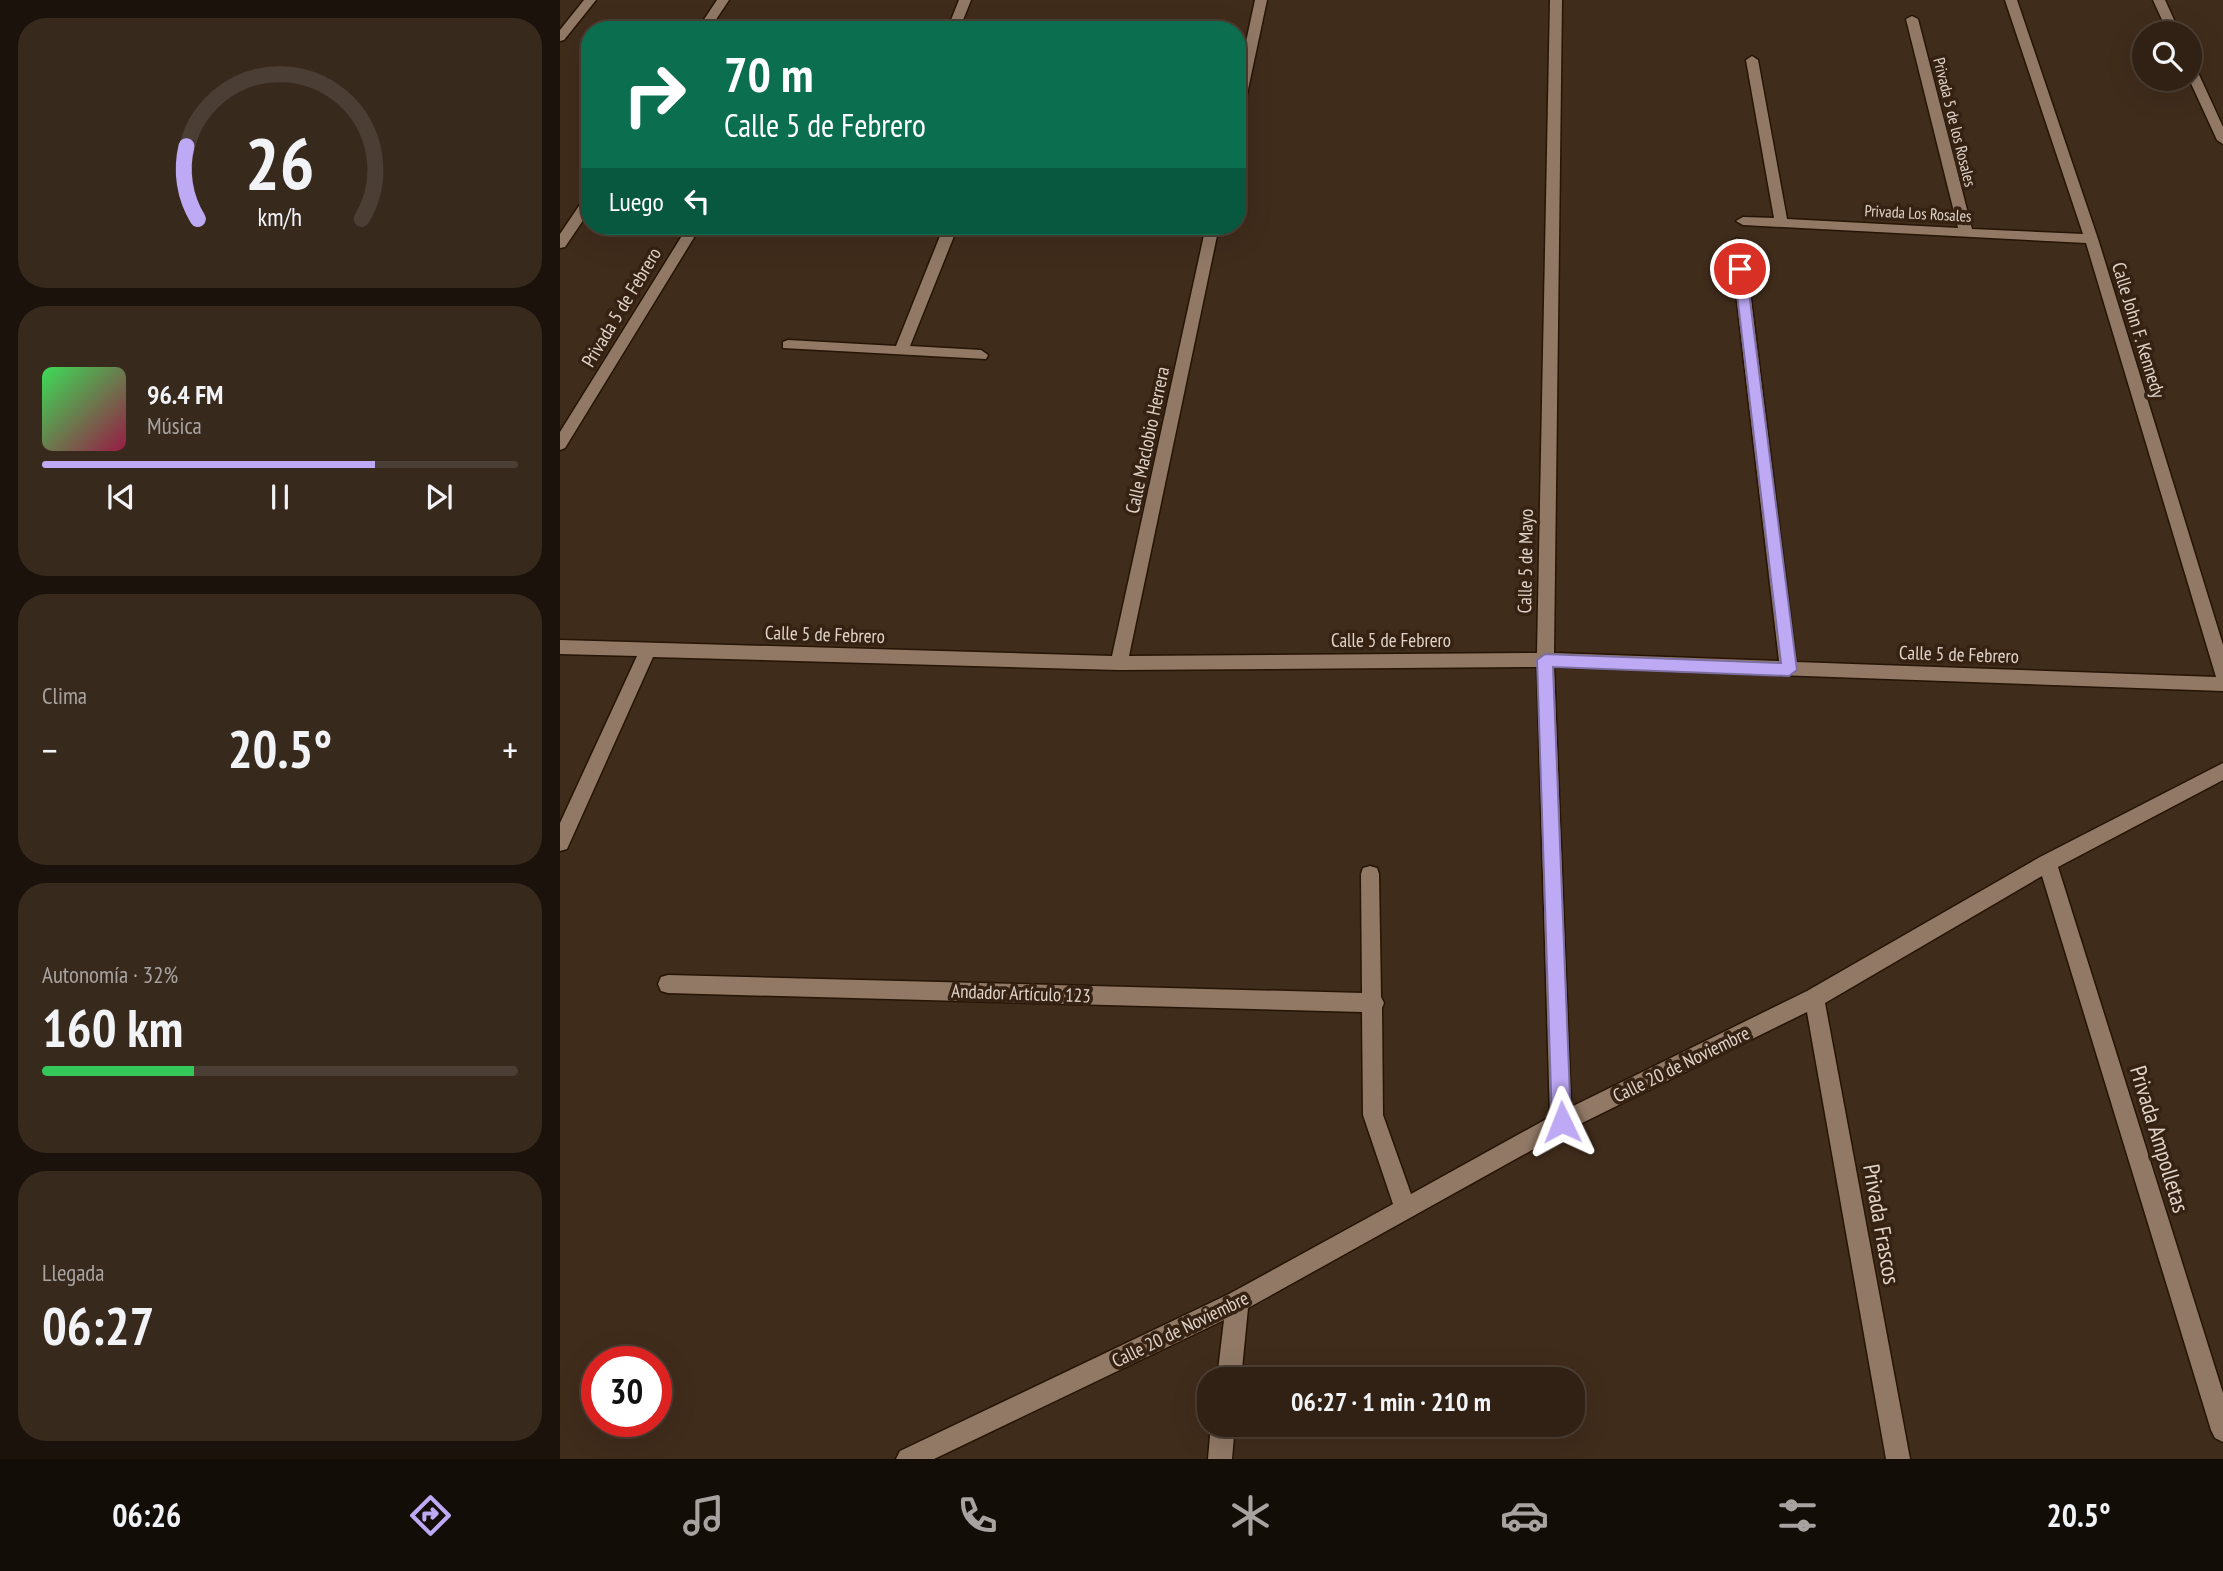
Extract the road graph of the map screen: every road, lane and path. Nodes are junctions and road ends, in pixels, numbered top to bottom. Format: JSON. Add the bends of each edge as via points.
{"nodes":[{"id":1,"x":590,"y":0,"type":"edge"},
{"id":2,"x":723,"y":0,"type":"edge"},
{"id":3,"x":965,"y":0,"type":"edge"},
{"id":4,"x":1262,"y":0,"type":"edge"},
{"id":5,"x":1556,"y":0,"type":"edge"},
{"id":6,"x":2011,"y":0,"type":"edge"},
{"id":7,"x":2159,"y":0,"type":"edge"},
{"id":8,"x":1912,"y":19,"type":"dead end"},
{"id":9,"x":709,"y":21,"type":"edge"},
{"id":10,"x":957,"y":21,"type":"edge"},
{"id":11,"x":2169,"y":21,"type":"edge"},
{"id":12,"x":560,"y":38,"type":"edge"},
{"id":13,"x":1752,"y":60,"type":"dead end"},
{"id":14,"x":1246,"y":72,"type":"edge"},
{"id":15,"x":2201,"y":91,"type":"edge"},
{"id":16,"x":2223,"y":139,"type":"edge"},
{"id":17,"x":581,"y":213,"type":"edge"},
{"id":18,"x":1743,"y":221,"type":"dead end"},
{"id":19,"x":1781,"y":223,"type":"junction"},
{"id":20,"x":1966,"y":233,"type":"junction"},
{"id":21,"x":688,"y":235,"type":"edge"},
{"id":22,"x":947,"y":235,"type":"edge"},
{"id":23,"x":1211,"y":235,"type":"edge"},
{"id":24,"x":2091,"y":239,"type":"junction"},
{"id":25,"x":1737,"y":242,"type":"dead end"},
{"id":26,"x":560,"y":244,"type":"edge"},
{"id":27,"x":788,"y":345,"type":"dead end"},
{"id":28,"x":901,"y":351,"type":"junction"},
{"id":29,"x":981,"y":355,"type":"dead end"},
{"id":30,"x":560,"y":444,"type":"edge"},
{"id":31,"x":560,"y":647,"type":"edge"},
{"id":32,"x":648,"y":650,"type":"junction"},
{"id":33,"x":1545,"y":660,"type":"junction"},
{"id":34,"x":1119,"y":663,"type":"junction"},
{"id":35,"x":1789,"y":670,"type":"junction"},
{"id":36,"x":2223,"y":673,"type":"edge"},
{"id":37,"x":2223,"y":684,"type":"edge"},
{"id":38,"x":2223,"y":771,"type":"edge"},
{"id":39,"x":560,"y":843,"type":"edge"},
{"id":40,"x":2047,"y":863,"type":"junction"},
{"id":41,"x":1370,"y":874,"type":"dead end"},
{"id":42,"x":668,"y":984,"type":"dead end"},
{"id":43,"x":1814,"y":998,"type":"junction"},
{"id":44,"x":1374,"y":1003,"type":"junction"},
{"id":45,"x":1562,"y":1122,"type":"junction"},
{"id":46,"x":1406,"y":1209,"type":"junction"},
{"id":47,"x":1237,"y":1302,"type":"junction"},
{"id":48,"x":1230,"y":1367,"type":"edge"},
{"id":49,"x":2223,"y":1430,"type":"edge"},
{"id":50,"x":1222,"y":1437,"type":"edge"},
{"id":51,"x":908,"y":1459,"type":"edge"},
{"id":52,"x":1220,"y":1459,"type":"edge"},
{"id":53,"x":1898,"y":1459,"type":"edge"}],
"edges":[{"from":1,"to":12,"type":"street"},
{"from":2,"to":9,"type":"street"},
{"from":3,"to":10,"type":"street"},
{"from":4,"to":14,"type":"street"},
{"from":5,"to":33,"type":"street","name":"Calle 5 de Mayo"},
{"from":6,"to":24,"type":"street","name":"Calle John F. Kennedy"},
{"from":7,"to":11,"type":"street"},
{"from":8,"to":20,"type":"street","name":"Privada 5 de los Rosales"},
{"from":13,"to":19,"type":"street"},
{"from":15,"to":16,"type":"street"},
{"from":17,"to":26,"type":"street"},
{"from":18,"to":19,"type":"street","name":"Privada Los Rosales"},
{"from":19,"to":20,"type":"street","name":"Privada Los Rosales"},
{"from":20,"to":24,"type":"street","name":"Privada Los Rosales"},
{"from":21,"to":30,"type":"street","name":"Privada 5 de Febrero"},
{"from":22,"to":28,"type":"street"},
{"from":23,"to":34,"type":"street","name":"Calle Maclobio Herrera"},
{"from":24,"to":36,"type":"street","name":"Calle John F. Kennedy"},
{"from":25,"to":35,"type":"street"},
{"from":27,"to":28,"type":"street"},
{"from":28,"to":29,"type":"street"},
{"from":31,"to":32,"type":"street","name":"Calle 5 de Febrero"},
{"from":32,"to":34,"type":"street","name":"Calle 5 de Febrero"},
{"from":32,"to":39,"type":"street"},
{"from":33,"to":34,"type":"street","name":"Calle 5 de Febrero"},
{"from":33,"to":35,"type":"street","name":"Calle 5 de Febrero"},
{"from":33,"to":45,"type":"street","name":"Calle 5 de Mayo"},
{"from":35,"to":37,"type":"street","name":"Calle 5 de Febrero"},
{"from":38,"to":40,"type":"street","name":"Calle 20 de Noviembre"},
{"from":40,"to":43,"type":"street","name":"Calle 20 de Noviembre"},
{"from":40,"to":49,"type":"street","name":"Privada Ampolletas"},
{"from":41,"to":44,"type":"street"},
{"from":42,"to":44,"type":"street","name":"Andador Artículo 123"},
{"from":43,"to":45,"type":"street","name":"Calle 20 de Noviembre"},
{"from":43,"to":53,"type":"street","name":"Privada Frascos"},
{"from":44,"to":46,"type":"street","via":[[1373,1115]]},
{"from":45,"to":46,"type":"street","name":"Calle 20 de Noviembre"},
{"from":46,"to":47,"type":"street","name":"Calle 20 de Noviembre"},
{"from":47,"to":48,"type":"street"},
{"from":47,"to":51,"type":"street","name":"Calle 20 de Noviembre"},
{"from":50,"to":52,"type":"street"}]}
